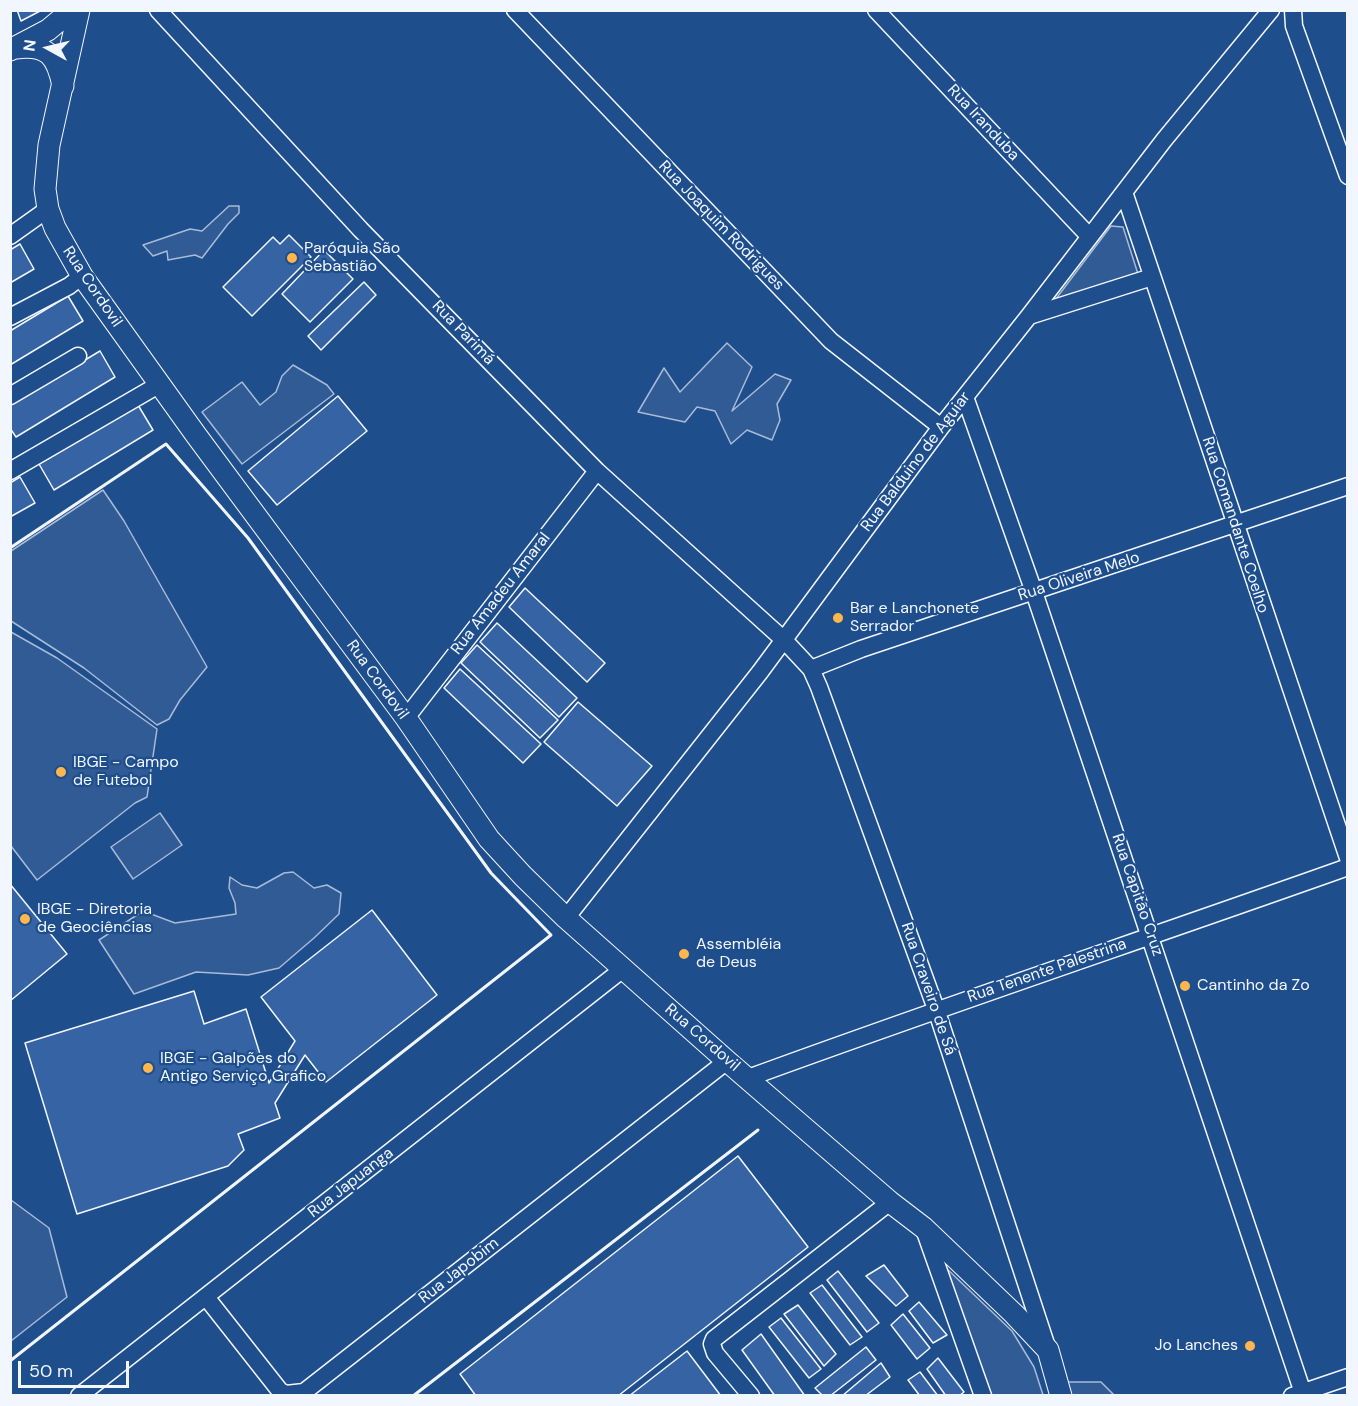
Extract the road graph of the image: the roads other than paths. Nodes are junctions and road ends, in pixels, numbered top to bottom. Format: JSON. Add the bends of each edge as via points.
{"nodes":[{"id":1,"x":72,"y":10,"type":"edge"},
{"id":2,"x":79,"y":10,"type":"edge"},
{"id":3,"x":158,"y":10,"type":"edge"},
{"id":4,"x":515,"y":10,"type":"edge"},
{"id":5,"x":876,"y":10,"type":"edge"},
{"id":6,"x":1268,"y":14,"type":"edge"},
{"id":7,"x":1294,"y":17,"type":"edge"},
{"id":8,"x":13,"y":49,"type":"edge"},
{"id":9,"x":63,"y":86,"type":"junction"},
{"id":10,"x":1347,"y":176,"type":"edge"},
{"id":11,"x":1124,"y":192,"type":"junction"},
{"id":12,"x":48,"y":209,"type":"junction"},
{"id":13,"x":10,"y":236,"type":"edge"},
{"id":14,"x":1089,"y":236,"type":"junction"},
{"id":15,"x":82,"y":276,"type":"junction"},
{"id":16,"x":1152,"y":277,"type":"junction"},
{"id":17,"x":1029,"y":316,"type":"junction"},
{"id":18,"x":10,"y":317,"type":"edge"},
{"id":19,"x":78,"y":356,"type":"dead end"},
{"id":20,"x":160,"y":384,"type":"junction"},
{"id":21,"x":10,"y":396,"type":"edge"},
{"id":22,"x":964,"y":397,"type":"junction"},
{"id":23,"x":941,"y":427,"type":"junction"},
{"id":24,"x":10,"y":471,"type":"edge"},
{"id":25,"x":597,"y":471,"type":"junction"},
{"id":26,"x":1347,"y":486,"type":"edge"},
{"id":27,"x":1235,"y":526,"type":"junction"},
{"id":28,"x":1034,"y":592,"type":"junction"},
{"id":29,"x":784,"y":640,"type":"junction"},
{"id":30,"x":811,"y":669,"type":"junction"},
{"id":31,"x":406,"y":718,"type":"junction"},
{"id":32,"x":1347,"y":858,"type":"edge"},
{"id":33,"x":1347,"y":867,"type":"edge"},
{"id":34,"x":566,"y":918,"type":"junction"},
{"id":35,"x":1151,"y":937,"type":"junction"},
{"id":36,"x":623,"y":969,"type":"junction"},
{"id":37,"x":936,"y":1009,"type":"junction"},
{"id":38,"x":727,"y":1061,"type":"junction"},
{"id":39,"x":748,"y":1078,"type":"junction"},
{"id":40,"x":890,"y":1202,"type":"junction"},
{"id":41,"x":924,"y":1228,"type":"junction"},
{"id":42,"x":206,"y":1297,"type":"junction"},
{"id":43,"x":1048,"y":1350,"type":"junction"},
{"id":44,"x":1347,"y":1377,"type":"edge"},
{"id":45,"x":1300,"y":1394,"type":"edge"},
{"id":46,"x":79,"y":1395,"type":"edge"},
{"id":47,"x":751,"y":1395,"type":"edge"},
{"id":48,"x":983,"y":1395,"type":"edge"},
{"id":49,"x":1061,"y":1395,"type":"edge"}],
"edges":[{"from":1,"to":8,"type":"main road","via":[[48,30]]},
{"from":2,"to":9,"type":"main road","name":"Rua Cordovil"},
{"from":3,"to":25,"type":"street","name":"Rua Parimá","via":[[362,230]]},
{"from":4,"to":23,"type":"street","name":"Rua Joaquim Rodrigues","via":[[831,341]]},
{"from":5,"to":14,"type":"street","name":"Rua Iranduba"},
{"from":6,"to":7,"type":"street","via":[[1278,19]]},
{"from":6,"to":11,"type":"street","name":"Rua Balduino de Aguiar"},
{"from":7,"to":10,"type":"street"},
{"from":8,"to":9,"type":"main road","via":[[44,49],[58,65]]},
{"from":9,"to":12,"type":"main road","name":"Rua Cordovil","via":[[46,168]]},
{"from":11,"to":14,"type":"street","name":"Rua Balduino de Aguiar"},
{"from":11,"to":16,"type":"street","name":"Rua Comandante Coelho"},
{"from":12,"to":13,"type":"street"},
{"from":12,"to":15,"type":"main road","name":"Rua Cordovil"},
{"from":14,"to":17,"type":"street","name":"Rua Balduino de Aguiar"},
{"from":15,"to":18,"type":"street"},
{"from":15,"to":20,"type":"main road","name":"Rua Cordovil"},
{"from":16,"to":17,"type":"street"},
{"from":16,"to":27,"type":"street","name":"Rua Comandante Coelho"},
{"from":17,"to":22,"type":"street","name":"Rua Balduino de Aguiar"},
{"from":19,"to":21,"type":"street"},
{"from":20,"to":24,"type":"street"},
{"from":20,"to":31,"type":"main road","name":"Rua Cordovil"},
{"from":22,"to":23,"type":"street","name":"Rua Balduino de Aguiar"},
{"from":22,"to":28,"type":"street","name":"Rua Capitão Cruz"},
{"from":23,"to":29,"type":"street","name":"Rua Balduino de Aguiar"},
{"from":25,"to":29,"type":"street","name":"Rua Parimá"},
{"from":25,"to":31,"type":"street","name":"Rua Amadeu Amaral"},
{"from":26,"to":27,"type":"street","name":"Rua Oliveira Melo"},
{"from":27,"to":28,"type":"street","name":"Rua Oliveira Melo"},
{"from":27,"to":32,"type":"street","name":"Rua Comandante Coelho"},
{"from":28,"to":30,"type":"street","name":"Rua Oliveira Melo"},
{"from":28,"to":35,"type":"street","name":"Rua Capitão Cruz"},
{"from":29,"to":30,"type":"street","name":"Rua Craveiro de Sá"},
{"from":29,"to":34,"type":"street","name":"Rua Balduino de Aguiar"},
{"from":30,"to":37,"type":"street","name":"Rua Craveiro de Sá"},
{"from":31,"to":34,"type":"main road","name":"Rua Cordovil","via":[[489,839]]},
{"from":33,"to":35,"type":"street","name":"Rua Tenente Palestrina"},
{"from":34,"to":36,"type":"main road","name":"Rua Cordovil"},
{"from":35,"to":37,"type":"street","name":"Rua Tenente Palestrina"},
{"from":35,"to":45,"type":"street","name":"Rua Capitão Cruz"},
{"from":36,"to":38,"type":"main road","name":"Rua Cordovil"},
{"from":36,"to":42,"type":"street","name":"Rua Japuanga"},
{"from":37,"to":39,"type":"street","name":"Rua Tenente Palestrina"},
{"from":37,"to":43,"type":"street","name":"Rua Craveiro de Sá"},
{"from":38,"to":39,"type":"main road","name":"Rua Cordovil"},
{"from":38,"to":42,"type":"street","name":"Rua Japobim","via":[[304,1392],[280,1391]]},
{"from":39,"to":40,"type":"main road","name":"Rua Cordovil"},
{"from":40,"to":41,"type":"main road","name":"Rua Cordovil"},
{"from":40,"to":47,"type":"street","via":[[714,1339],[716,1353]]},
{"from":41,"to":43,"type":"main road","name":"Rua Cordovil"},
{"from":41,"to":48,"type":"street"},
{"from":42,"to":46,"type":"street","name":"Rua Japuanga"},
{"from":43,"to":49,"type":"main road","name":"Rua Cordovil"},
{"from":44,"to":45,"type":"street"}]}
